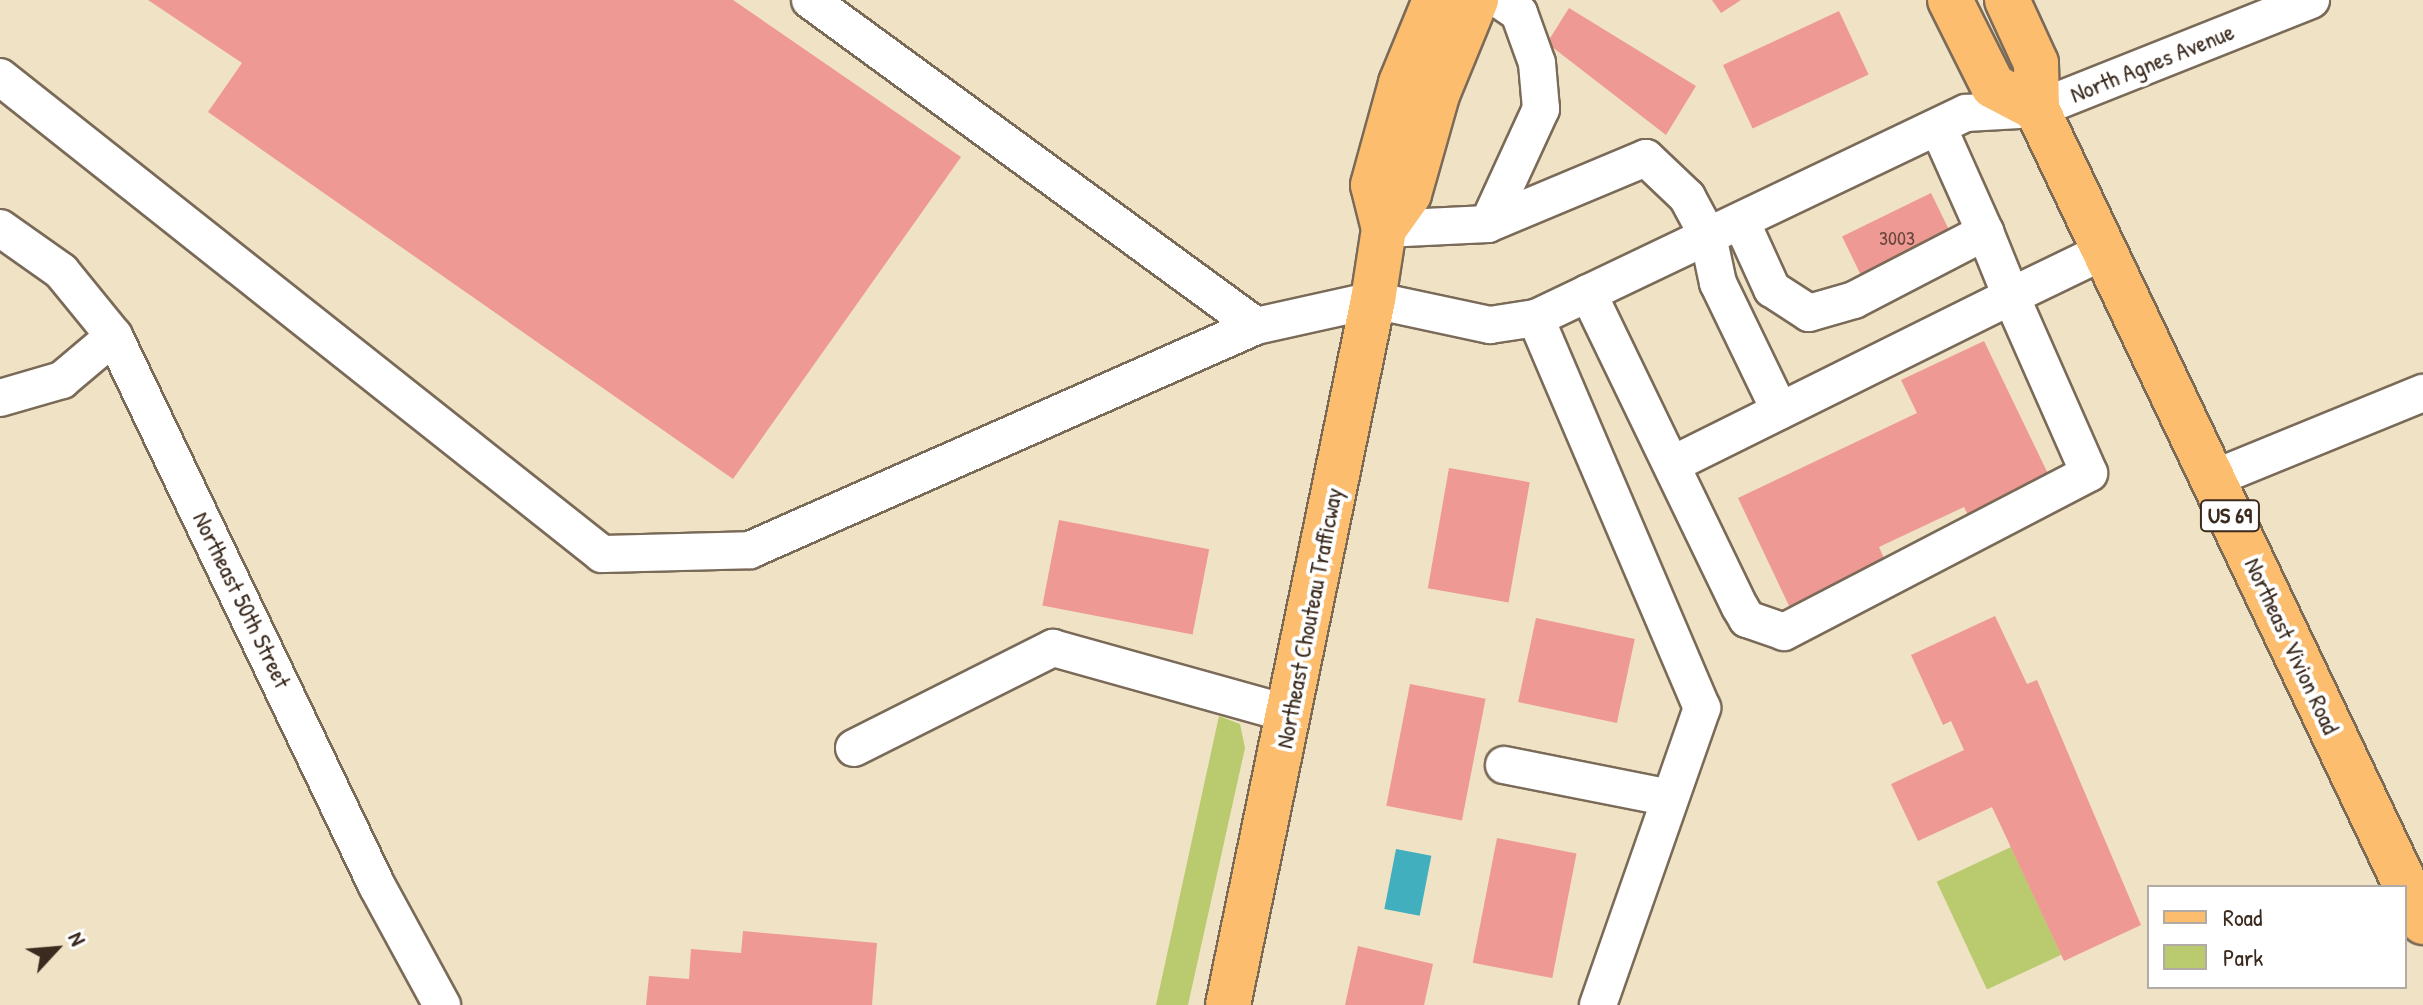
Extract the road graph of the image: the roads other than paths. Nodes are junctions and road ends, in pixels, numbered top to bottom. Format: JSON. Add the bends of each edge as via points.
{"nodes":[{"id":1,"x":810,"y":0,"type":"edge"},
{"id":2,"x":1435,"y":0,"type":"edge"},
{"id":3,"x":1476,"y":0,"type":"edge"},
{"id":4,"x":1500,"y":0,"type":"edge"},
{"id":5,"x":1950,"y":0,"type":"edge"},
{"id":6,"x":2007,"y":0,"type":"edge"},
{"id":7,"x":2311,"y":0,"type":"edge"},
{"id":8,"x":0,"y":77,"type":"edge"},
{"id":9,"x":2037,"y":109,"type":"junction"},
{"id":10,"x":1938,"y":127,"type":"junction"},
{"id":11,"x":1741,"y":221,"type":"junction"},
{"id":12,"x":1488,"y":224,"type":"junction"},
{"id":13,"x":0,"y":228,"type":"edge"},
{"id":14,"x":1384,"y":229,"type":"junction"},
{"id":15,"x":1985,"y":232,"type":"junction"},
{"id":16,"x":1708,"y":236,"type":"junction"},
{"id":17,"x":2104,"y":251,"type":"junction"},
{"id":18,"x":1588,"y":293,"type":"junction"},
{"id":19,"x":2011,"y":296,"type":"junction"},
{"id":20,"x":1373,"y":300,"type":"junction"},
{"id":21,"x":1536,"y":318,"type":"junction"},
{"id":22,"x":1256,"y":326,"type":"junction"},
{"id":23,"x":114,"y":336,"type":"junction"},
{"id":24,"x":2423,"y":393,"type":"edge"},
{"id":25,"x":0,"y":398,"type":"edge"},
{"id":26,"x":1780,"y":411,"type":"junction"},
{"id":27,"x":1675,"y":463,"type":"junction"},
{"id":28,"x":2212,"y":479,"type":"junction"},
{"id":29,"x":1290,"y":714,"type":"junction"},
{"id":30,"x":854,"y":748,"type":"dead end"},
{"id":31,"x":1504,"y":765,"type":"dead end"},
{"id":32,"x":1670,"y":798,"type":"junction"},
{"id":33,"x":2405,"y":885,"type":"edge"},
{"id":34,"x":2407,"y":888,"type":"edge"},
{"id":35,"x":2423,"y":922,"type":"edge"},
{"id":36,"x":442,"y":1005,"type":"edge"},
{"id":37,"x":1228,"y":1005,"type":"edge"},
{"id":38,"x":1598,"y":1005,"type":"edge"}],
"edges":[{"from":1,"to":22,"type":"street"},
{"from":2,"to":14,"type":"main road","name":"Northeast Chouteau Trafficway","via":[[1401,83],[1373,185]]},
{"from":3,"to":14,"type":"main road","name":"Northeast Chouteau Trafficway","via":[[1437,95],[1409,194]]},
{"from":4,"to":12,"type":"street","via":[[1519,13],[1537,63],[1541,109]]},
{"from":5,"to":9,"type":"main road","via":[[1993,86]]},
{"from":6,"to":9,"type":"main road","name":"Northeast Vivion Road","number":"US 69","via":[[2036,63]]},
{"from":7,"to":9,"type":"street","name":"North Agnes Avenue"},
{"from":8,"to":22,"type":"street","via":[[602,554],[750,550]]},
{"from":9,"to":10,"type":"street","name":"North Agnes Avenue","via":[[1966,113]]},
{"from":9,"to":17,"type":"main road","name":"Northeast Vivion Road","number":"US 69"},
{"from":10,"to":11,"type":"street","name":"North Agnes Avenue"},
{"from":10,"to":15,"type":"street"},
{"from":11,"to":15,"type":"street","via":[[1772,289],[1809,313],[1854,300]]},
{"from":11,"to":16,"type":"street","name":"North Agnes Avenue"},
{"from":12,"to":14,"type":"street"},
{"from":12,"to":16,"type":"street","via":[[1646,158],[1687,197]]},
{"from":13,"to":23,"type":"street","name":"Northeast 50th Street","via":[[61,271]]},
{"from":14,"to":20,"type":"main road","name":"Northeast Chouteau Trafficway"},
{"from":15,"to":19,"type":"street"},
{"from":16,"to":18,"type":"street","name":"North Agnes Avenue"},
{"from":16,"to":26,"type":"street","via":[[1718,283]]},
{"from":17,"to":19,"type":"street"},
{"from":17,"to":28,"type":"main road","name":"Northeast Vivion Road","number":"US 69"},
{"from":18,"to":21,"type":"street","name":"North Agnes Avenue"},
{"from":18,"to":27,"type":"street"},
{"from":19,"to":26,"type":"street"},
{"from":19,"to":27,"type":"street","via":[[2089,473],[1784,632],[1747,619]]},
{"from":20,"to":21,"type":"street","name":"North Agnes Avenue","via":[[1490,325]]},
{"from":20,"to":22,"type":"street"},
{"from":20,"to":29,"type":"main road","name":"Northeast Chouteau Trafficway"},
{"from":21,"to":32,"type":"street","via":[[1702,708]]},
{"from":23,"to":25,"type":"street","via":[[62,380]]},
{"from":23,"to":36,"type":"street","name":"Northeast 50th Street","via":[[365,862]]},
{"from":24,"to":28,"type":"street"},
{"from":26,"to":27,"type":"street"},
{"from":28,"to":33,"type":"main road","name":"Northeast Vivion Road","number":"US 69"},
{"from":29,"to":30,"type":"street","via":[[1053,648]]},
{"from":29,"to":37,"type":"main road","name":"Northeast Chouteau Trafficway"},
{"from":31,"to":32,"type":"street"},
{"from":32,"to":38,"type":"street"},
{"from":34,"to":35,"type":"main road","name":"Northeast Vivion Road","number":"US 69"}]}
